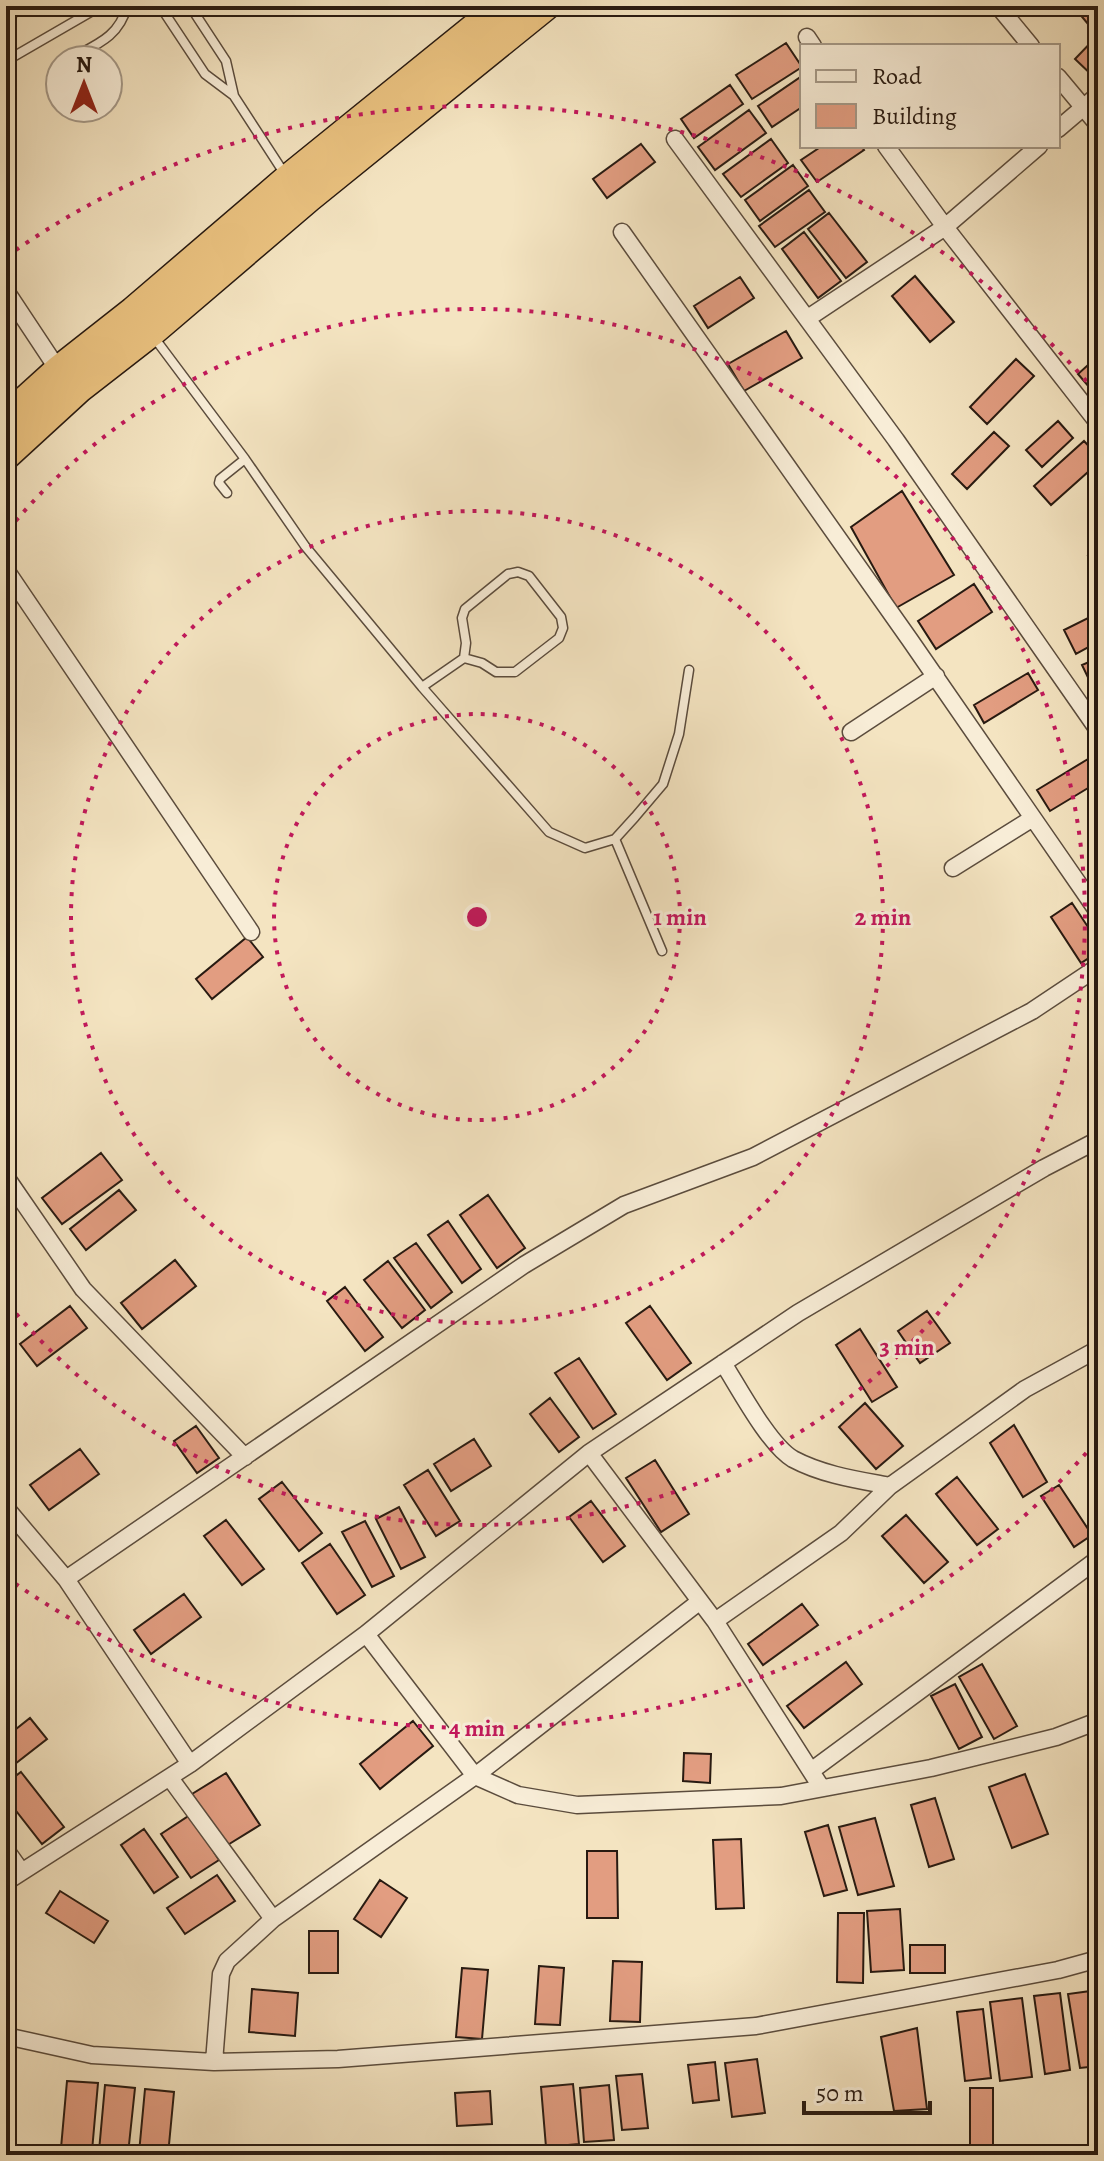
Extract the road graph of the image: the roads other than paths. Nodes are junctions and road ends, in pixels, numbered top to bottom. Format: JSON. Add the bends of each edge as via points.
{"nodes":[{"id":1,"x":101,"y":6,"type":"edge"},
{"id":2,"x":127,"y":6,"type":"edge"},
{"id":3,"x":160,"y":6,"type":"edge"},
{"id":4,"x":190,"y":6,"type":"edge"},
{"id":5,"x":503,"y":6,"type":"edge"},
{"id":6,"x":544,"y":6,"type":"edge"},
{"id":7,"x":998,"y":6,"type":"edge"},
{"id":8,"x":96,"y":44,"type":"edge"},
{"id":9,"x":1029,"y":44,"type":"edge"},
{"id":10,"x":6,"y":61,"type":"edge"},
{"id":11,"x":1060,"y":79,"type":"edge"},
{"id":12,"x":1098,"y":95,"type":"edge"},
{"id":13,"x":234,"y":96,"type":"junction"},
{"id":14,"x":1083,"y":107,"type":"junction"},
{"id":15,"x":1098,"y":125,"type":"edge"},
{"id":16,"x":1060,"y":127,"type":"edge"},
{"id":17,"x":675,"y":139,"type":"dead end"},
{"id":18,"x":887,"y":148,"type":"edge"},
{"id":19,"x":1037,"y":148,"type":"edge"},
{"id":20,"x":288,"y":180,"type":"junction"},
{"id":21,"x":945,"y":227,"type":"junction"},
{"id":22,"x":622,"y":232,"type":"dead end"},
{"id":23,"x":6,"y":291,"type":"edge"},
{"id":24,"x":808,"y":318,"type":"junction"},
{"id":25,"x":150,"y":332,"type":"junction"},
{"id":26,"x":59,"y":371,"type":"junction"},
{"id":27,"x":6,"y":419,"type":"edge"},
{"id":28,"x":1098,"y":423,"type":"edge"},
{"id":29,"x":6,"y":454,"type":"edge"},
{"id":30,"x":245,"y":459,"type":"junction"},
{"id":31,"x":227,"y":493,"type":"dead end"},
{"id":32,"x":6,"y":570,"type":"edge"},
{"id":33,"x":464,"y":658,"type":"junction"},
{"id":34,"x":689,"y":670,"type":"dead end"},
{"id":35,"x":936,"y":676,"type":"junction"},
{"id":36,"x":422,"y":687,"type":"junction"},
{"id":37,"x":1098,"y":730,"type":"edge"},
{"id":38,"x":851,"y":732,"type":"dead end"},
{"id":39,"x":1033,"y":818,"type":"junction"},
{"id":40,"x":615,"y":839,"type":"junction"},
{"id":41,"x":953,"y":868,"type":"dead end"},
{"id":42,"x":1098,"y":912,"type":"edge"},
{"id":43,"x":251,"y":932,"type":"dead end"},
{"id":44,"x":662,"y":951,"type":"dead end"},
{"id":45,"x":1098,"y":967,"type":"edge"},
{"id":46,"x":1098,"y":1140,"type":"edge"},
{"id":47,"x":6,"y":1177,"type":"edge"},
{"id":48,"x":1098,"y":1349,"type":"edge"},
{"id":49,"x":723,"y":1363,"type":"junction"},
{"id":50,"x":589,"y":1453,"type":"junction"},
{"id":51,"x":245,"y":1457,"type":"junction"},
{"id":52,"x":890,"y":1486,"type":"junction"},
{"id":53,"x":6,"y":1508,"type":"edge"},
{"id":54,"x":1098,"y":1559,"type":"edge"},
{"id":55,"x":66,"y":1579,"type":"junction"},
{"id":56,"x":699,"y":1602,"type":"junction"},
{"id":57,"x":715,"y":1621,"type":"junction"},
{"id":58,"x":366,"y":1634,"type":"junction"},
{"id":59,"x":1098,"y":1721,"type":"edge"},
{"id":60,"x":190,"y":1764,"type":"junction"},
{"id":61,"x":811,"y":1771,"type":"junction"},
{"id":62,"x":475,"y":1776,"type":"junction"},
{"id":63,"x":170,"y":1778,"type":"junction"},
{"id":64,"x":821,"y":1787,"type":"junction"},
{"id":65,"x":6,"y":1850,"type":"edge"},
{"id":66,"x":21,"y":1871,"type":"junction"},
{"id":67,"x":6,"y":1882,"type":"edge"},
{"id":68,"x":273,"y":1919,"type":"junction"},
{"id":69,"x":1098,"y":1959,"type":"edge"},
{"id":70,"x":6,"y":2036,"type":"edge"},
{"id":71,"x":214,"y":2062,"type":"junction"},
{"id":72,"x":1098,"y":2154,"type":"edge"},
{"id":73,"x":1092,"y":2155,"type":"edge"}],
"edges":[{"from":1,"to":10,"type":"lane"},
{"from":2,"to":8,"type":"lane","via":[[121,26]]},
{"from":3,"to":13,"type":"lane","via":[[205,74]]},
{"from":4,"to":13,"type":"lane","via":[[226,61]]},
{"from":5,"to":20,"type":"highway"},
{"from":6,"to":25,"type":"highway"},
{"from":7,"to":9,"type":"street"},
{"from":11,"to":14,"type":"street"},
{"from":12,"to":14,"type":"street"},
{"from":13,"to":20,"type":"lane"},
{"from":14,"to":15,"type":"street"},
{"from":14,"to":16,"type":"street"},
{"from":17,"to":24,"type":"street"},
{"from":18,"to":21,"type":"street"},
{"from":19,"to":21,"type":"street"},
{"from":20,"to":26,"type":"highway"},
{"from":21,"to":24,"type":"street"},
{"from":21,"to":28,"type":"street"},
{"from":22,"to":35,"type":"street"},
{"from":23,"to":26,"type":"street"},
{"from":24,"to":37,"type":"street"},
{"from":25,"to":29,"type":"highway"},
{"from":25,"to":30,"type":"lane"},
{"from":26,"to":27,"type":"highway"},
{"from":30,"to":31,"type":"lane","via":[[220,479]]},
{"from":30,"to":36,"type":"lane","via":[[305,546]]},
{"from":32,"to":43,"type":"street"},
{"from":33,"to":33,"type":"lane","via":[[496,672],[515,672],[559,638],[561,617],[529,576],[508,574],[465,609]]},
{"from":33,"to":36,"type":"lane"},
{"from":34,"to":40,"type":"lane","via":[[679,734],[663,784]]},
{"from":35,"to":38,"type":"street"},
{"from":35,"to":39,"type":"street"},
{"from":36,"to":40,"type":"lane","via":[[549,832],[585,848]]},
{"from":39,"to":41,"type":"street"},
{"from":39,"to":42,"type":"street"},
{"from":40,"to":44,"type":"lane"},
{"from":45,"to":51,"type":"street","via":[[1032,1011],[753,1157],[624,1205],[524,1265]]},
{"from":46,"to":49,"type":"street","via":[[798,1313]]},
{"from":47,"to":51,"type":"street","via":[[83,1289]]},
{"from":48,"to":52,"type":"street","via":[[1025,1389]]},
{"from":49,"to":50,"type":"street"},
{"from":49,"to":52,"type":"street","via":[[777,1445],[792,1458],[833,1474]]},
{"from":50,"to":56,"type":"street"},
{"from":50,"to":58,"type":"street"},
{"from":51,"to":55,"type":"street"},
{"from":52,"to":57,"type":"street","via":[[841,1533]]},
{"from":53,"to":55,"type":"street"},
{"from":54,"to":61,"type":"street"},
{"from":55,"to":60,"type":"street"},
{"from":56,"to":57,"type":"street"},
{"from":56,"to":62,"type":"street"},
{"from":57,"to":61,"type":"street"},
{"from":58,"to":60,"type":"street"},
{"from":58,"to":62,"type":"street"},
{"from":59,"to":64,"type":"street","via":[[1056,1737],[931,1768]]},
{"from":60,"to":63,"type":"street"},
{"from":61,"to":64,"type":"street"},
{"from":62,"to":64,"type":"street","via":[[518,1795],[577,1805],[781,1796]]},
{"from":62,"to":68,"type":"street"},
{"from":63,"to":66,"type":"street"},
{"from":63,"to":68,"type":"street"},
{"from":65,"to":66,"type":"street"},
{"from":66,"to":67,"type":"street"},
{"from":68,"to":71,"type":"street","via":[[227,1961],[221,1974]]},
{"from":69,"to":71,"type":"street","via":[[756,2026],[463,2051]]},
{"from":70,"to":71,"type":"street","via":[[92,2055]]},
{"from":72,"to":73,"type":"street"}]}
